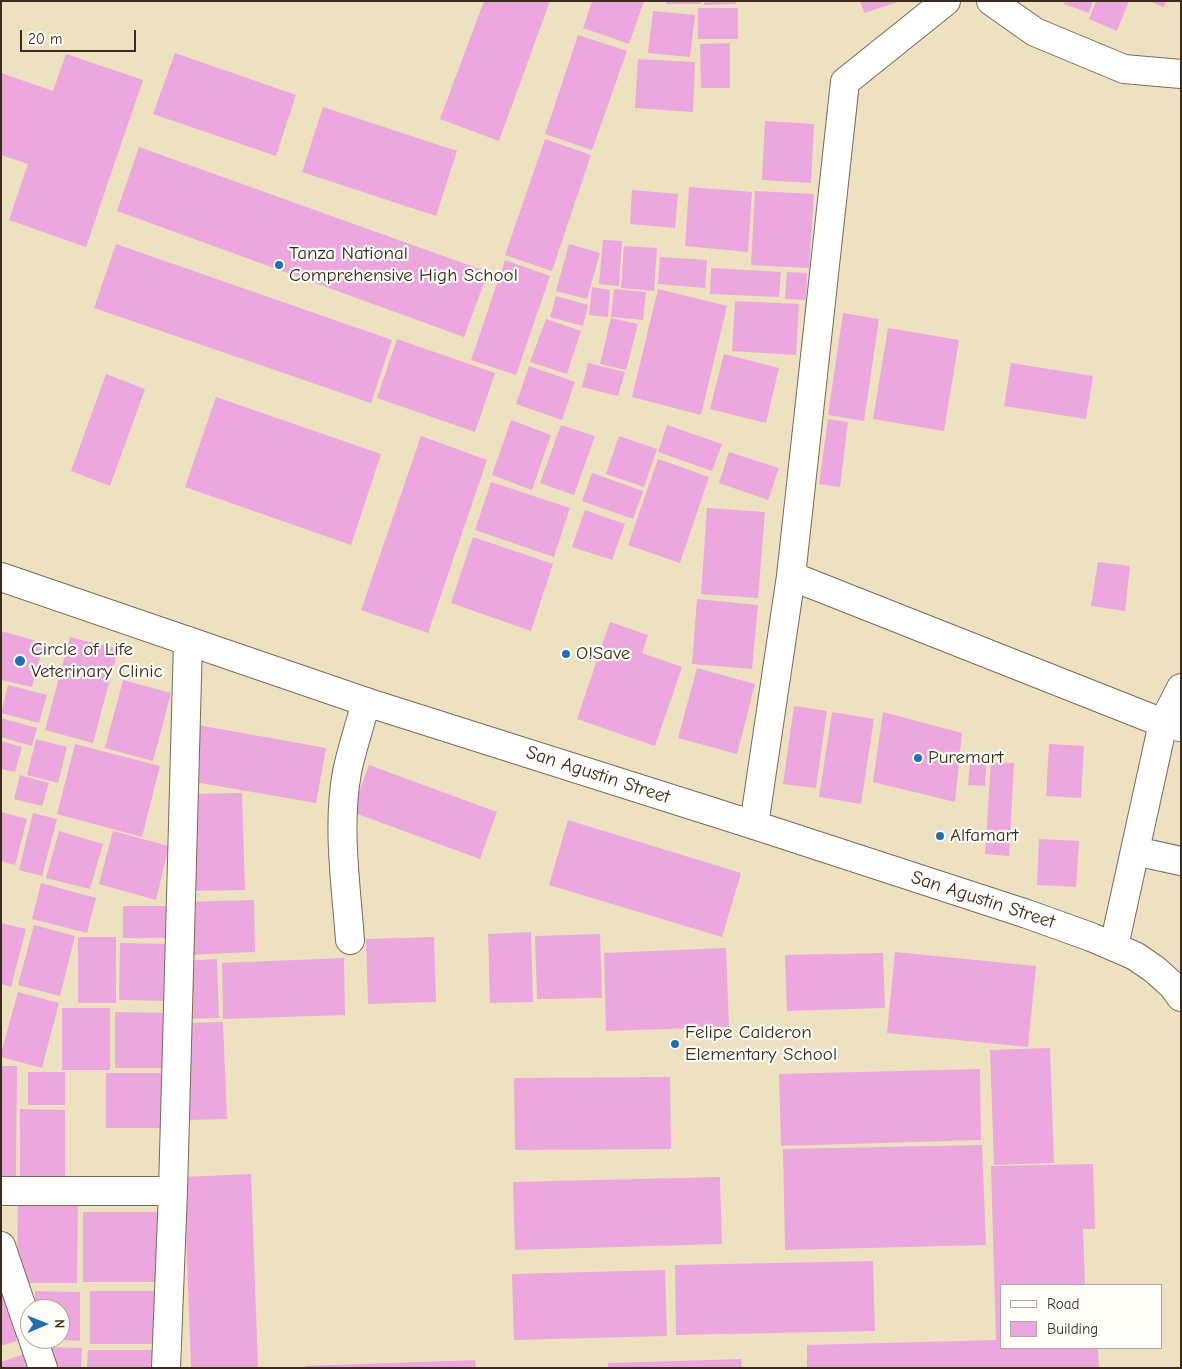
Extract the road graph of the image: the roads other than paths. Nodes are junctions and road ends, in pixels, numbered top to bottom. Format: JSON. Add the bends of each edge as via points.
{"nodes":[{"id":1,"x":946,"y":1,"type":"edge"},
{"id":2,"x":991,"y":1,"type":"edge"},
{"id":3,"x":1181,"y":74,"type":"edge"},
{"id":4,"x":791,"y":576,"type":"junction"},
{"id":5,"x":1,"y":577,"type":"edge"},
{"id":6,"x":188,"y":641,"type":"junction"},
{"id":7,"x":1181,"y":688,"type":"edge"},
{"id":8,"x":366,"y":702,"type":"junction"},
{"id":9,"x":1172,"y":725,"type":"edge"},
{"id":10,"x":754,"y":825,"type":"junction"},
{"id":11,"x":1135,"y":850,"type":"junction"},
{"id":12,"x":1181,"y":861,"type":"edge"},
{"id":13,"x":350,"y":940,"type":"dead end"},
{"id":14,"x":1114,"y":946,"type":"junction"},
{"id":15,"x":1181,"y":997,"type":"edge"},
{"id":16,"x":1,"y":1191,"type":"edge"},
{"id":17,"x":174,"y":1191,"type":"junction"},
{"id":18,"x":1,"y":1246,"type":"edge"},
{"id":19,"x":20,"y":1302,"type":"edge"},
{"id":20,"x":36,"y":1349,"type":"edge"},
{"id":21,"x":42,"y":1368,"type":"edge"},
{"id":22,"x":166,"y":1368,"type":"edge"}],
"edges":[{"from":1,"to":4,"type":"street","via":[[845,82]]},
{"from":2,"to":3,"type":"street","via":[[1035,32],[1124,69]]},
{"from":4,"to":9,"type":"street"},
{"from":4,"to":10,"type":"street"},
{"from":5,"to":6,"type":"street","name":"San Agustin Street"},
{"from":6,"to":8,"type":"street","name":"San Agustin Street"},
{"from":6,"to":17,"type":"street"},
{"from":7,"to":9,"type":"street"},
{"from":8,"to":10,"type":"street","name":"San Agustin Street"},
{"from":8,"to":13,"type":"street","via":[[347,772],[344,802],[343,842]]},
{"from":9,"to":11,"type":"street"},
{"from":10,"to":14,"type":"street","name":"San Agustin Street","via":[[1027,914]]},
{"from":11,"to":12,"type":"street"},
{"from":11,"to":14,"type":"street"},
{"from":14,"to":15,"type":"street","name":"San Agustin Street","via":[[1154,969]]},
{"from":16,"to":17,"type":"street"},
{"from":17,"to":22,"type":"street"},
{"from":18,"to":19,"type":"street"},
{"from":20,"to":21,"type":"street"}]}
